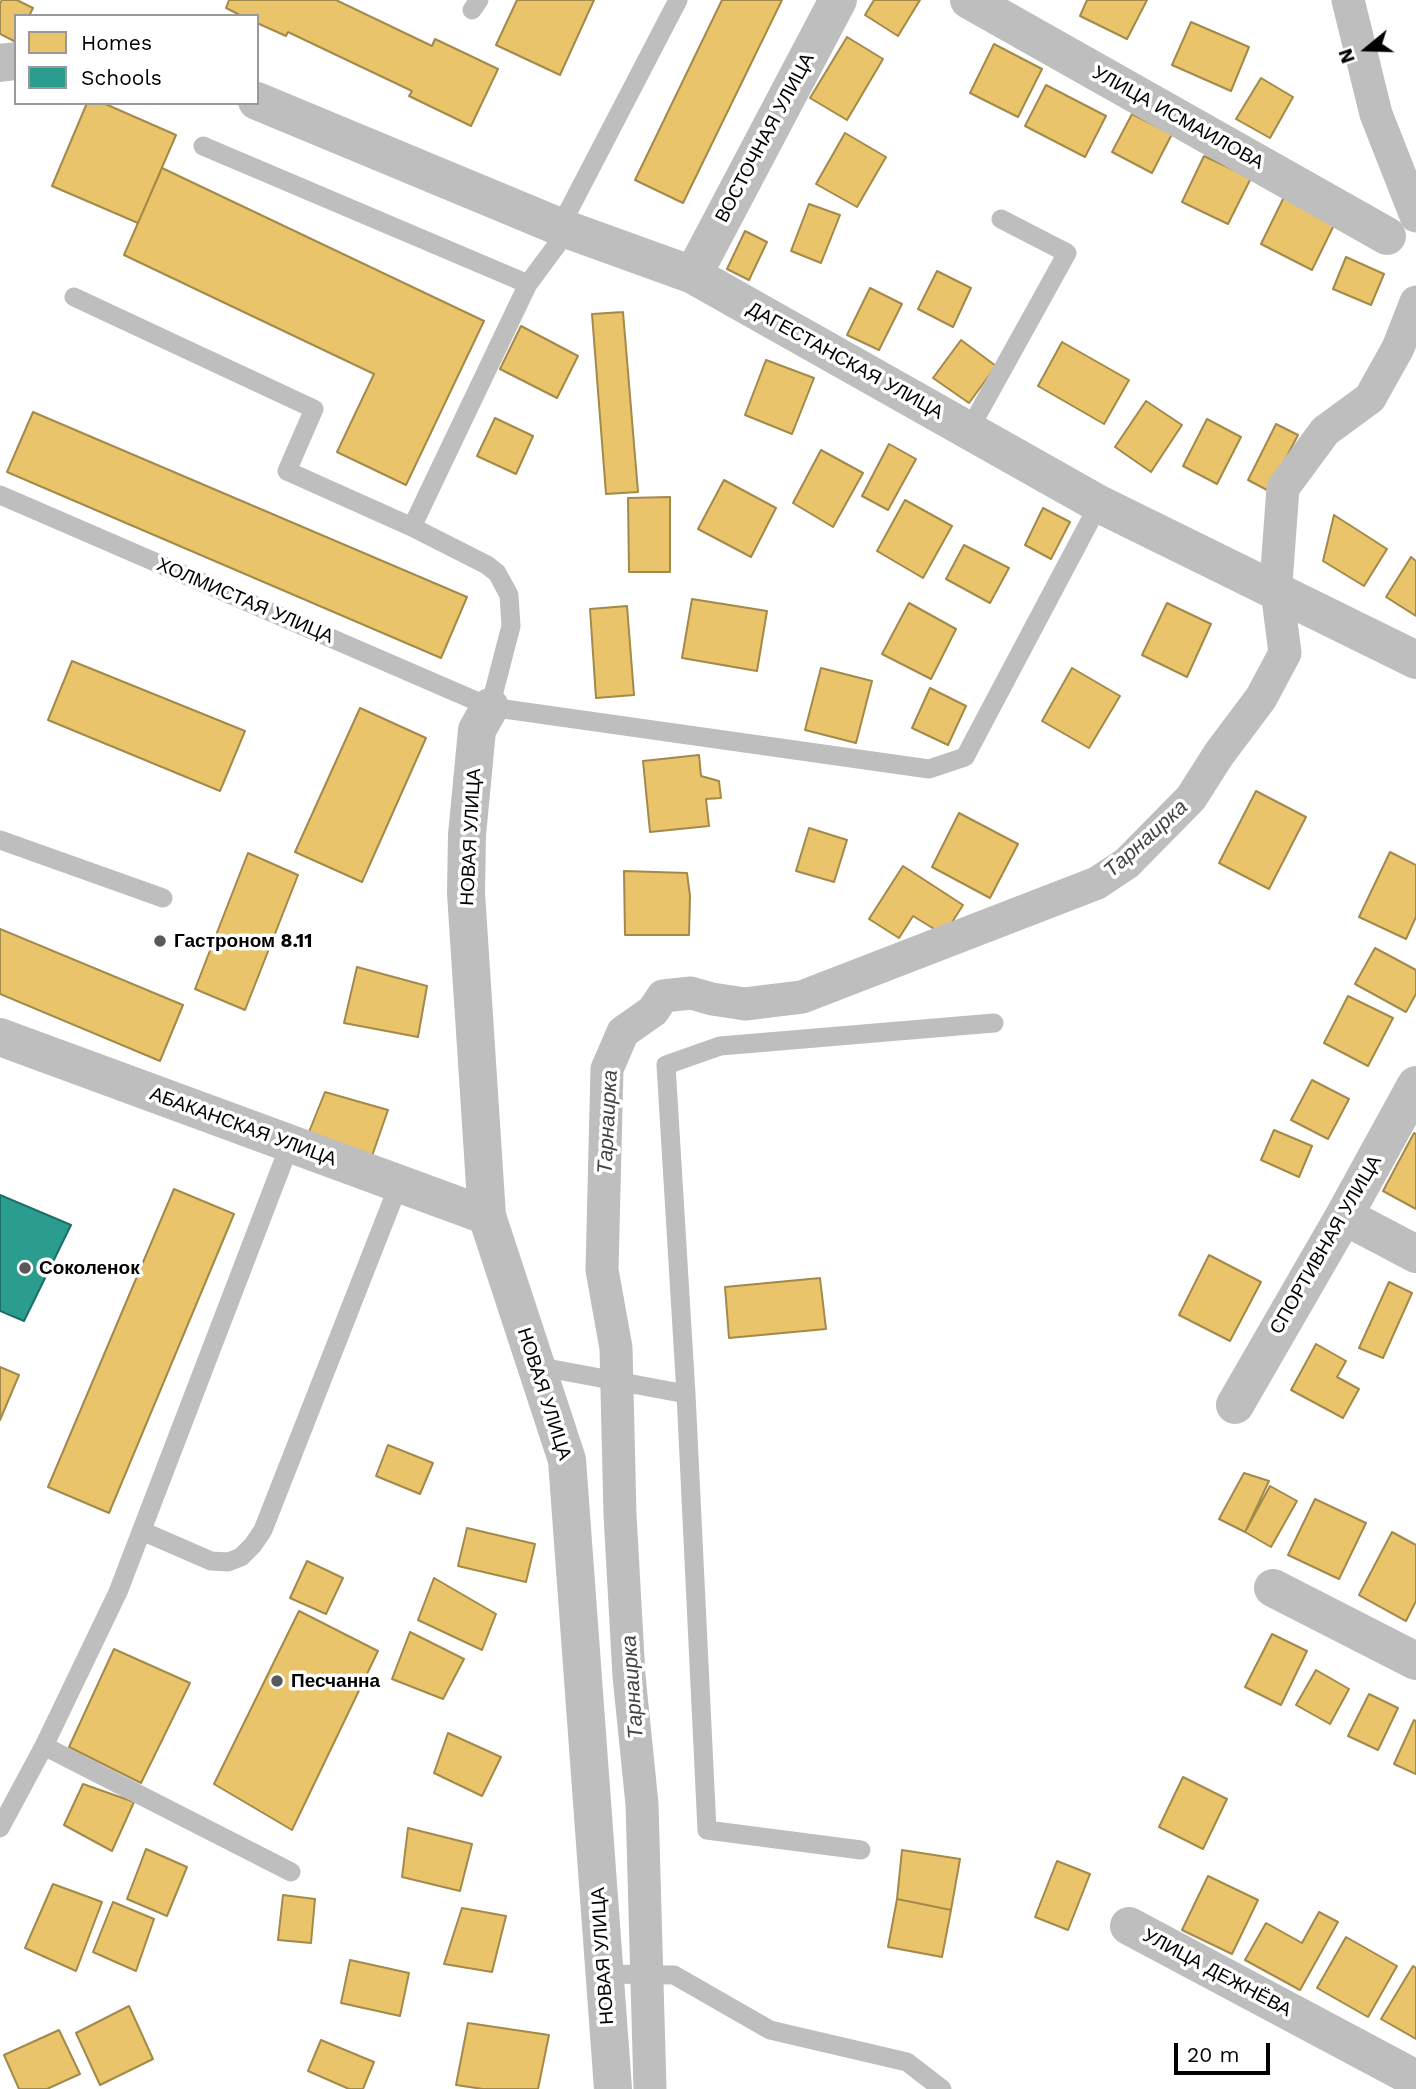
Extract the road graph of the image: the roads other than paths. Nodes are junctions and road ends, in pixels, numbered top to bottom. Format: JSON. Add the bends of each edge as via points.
{"nodes":[{"id":1,"x":678,"y":0,"type":"edge"},
{"id":2,"x":838,"y":0,"type":"edge"},
{"id":3,"x":969,"y":0,"type":"edge"},
{"id":4,"x":259,"y":102,"type":"edge"},
{"id":5,"x":203,"y":146,"type":"dead end"},
{"id":6,"x":1001,"y":219,"type":"dead end"},
{"id":7,"x":564,"y":229,"type":"junction"},
{"id":8,"x":1387,"y":236,"type":"dead end"},
{"id":9,"x":693,"y":275,"type":"junction"},
{"id":10,"x":528,"y":284,"type":"junction"},
{"id":11,"x":74,"y":297,"type":"dead end"},
{"id":12,"x":969,"y":430,"type":"junction"},
{"id":13,"x":0,"y":495,"type":"edge"},
{"id":14,"x":1099,"y":505,"type":"junction"},
{"id":15,"x":412,"y":527,"type":"junction"},
{"id":16,"x":1416,"y":660,"type":"edge"},
{"id":17,"x":490,"y":707,"type":"junction"},
{"id":18,"x":0,"y":840,"type":"edge"},
{"id":19,"x":163,"y":898,"type":"dead end"},
{"id":20,"x":994,"y":1023,"type":"dead end"},
{"id":21,"x":0,"y":1037,"type":"edge"},
{"id":22,"x":1416,"y":1085,"type":"edge"},
{"id":23,"x":290,"y":1144,"type":"junction"},
{"id":24,"x":399,"y":1184,"type":"junction"},
{"id":25,"x":487,"y":1216,"type":"junction"},
{"id":26,"x":1344,"y":1216,"type":"junction"},
{"id":27,"x":1416,"y":1254,"type":"edge"},
{"id":28,"x":536,"y":1366,"type":"junction"},
{"id":29,"x":686,"y":1394,"type":"junction"},
{"id":30,"x":1235,"y":1405,"type":"dead end"},
{"id":31,"x":142,"y":1531,"type":"junction"},
{"id":32,"x":1273,"y":1588,"type":"dead end"},
{"id":33,"x":1416,"y":1661,"type":"edge"},
{"id":34,"x":44,"y":1746,"type":"junction"},
{"id":35,"x":0,"y":1828,"type":"edge"},
{"id":36,"x":861,"y":1850,"type":"dead end"},
{"id":37,"x":291,"y":1872,"type":"dead end"},
{"id":38,"x":1129,"y":1926,"type":"dead end"},
{"id":39,"x":605,"y":1974,"type":"junction"},
{"id":40,"x":1416,"y":2079,"type":"edge"},
{"id":41,"x":613,"y":2089,"type":"edge"},
{"id":42,"x":942,"y":2089,"type":"edge"}],
"edges":[{"from":1,"to":7,"type":"lane"},
{"from":2,"to":9,"type":"street","name":"ВОСТОЧНАЯ УЛИЦА"},
{"from":3,"to":8,"type":"street","name":"УЛИЦА ИСМАИЛОВА"},
{"from":4,"to":7,"type":"street","name":"ДАГЕСТАНСКАЯ УЛИЦА"},
{"from":5,"to":10,"type":"lane"},
{"from":6,"to":12,"type":"lane","via":[[1066,253]]},
{"from":7,"to":9,"type":"street","name":"ДАГЕСТАНСКАЯ УЛИЦА"},
{"from":7,"to":10,"type":"lane"},
{"from":9,"to":12,"type":"street","name":"ДАГЕСТАНСКАЯ УЛИЦА"},
{"from":10,"to":15,"type":"lane"},
{"from":11,"to":15,"type":"lane","via":[[314,409],[288,471]]},
{"from":12,"to":14,"type":"street","name":"ДАГЕСТАНСКАЯ УЛИЦА"},
{"from":13,"to":17,"type":"lane","name":"ХОЛМИСТАЯ УЛИЦА"},
{"from":14,"to":16,"type":"street","name":"ДАГЕСТАНСКАЯ УЛИЦА"},
{"from":14,"to":17,"type":"lane","name":"ХОЛМИСТАЯ УЛИЦА","via":[[965,757],[929,769]]},
{"from":15,"to":17,"type":"lane","via":[[487,565],[509,595],[511,626]]},
{"from":17,"to":25,"type":"street","name":"НОВАЯ УЛИЦА","via":[[477,730],[466,893]]},
{"from":18,"to":19,"type":"lane"},
{"from":20,"to":29,"type":"lane","via":[[720,1046],[666,1065]]},
{"from":21,"to":23,"type":"street","name":"АБАКАНСКАЯ УЛИЦА"},
{"from":22,"to":26,"type":"street","name":"СПОРТИВНАЯ УЛИЦА"},
{"from":23,"to":24,"type":"street","name":"АБАКАНСКАЯ УЛИЦА"},
{"from":23,"to":31,"type":"lane"},
{"from":24,"to":25,"type":"street","name":"АБАКАНСКАЯ УЛИЦА"},
{"from":24,"to":31,"type":"lane","via":[[263,1530],[253,1545],[228,1562],[211,1561]]},
{"from":25,"to":28,"type":"street","name":"НОВАЯ УЛИЦА"},
{"from":26,"to":27,"type":"street"},
{"from":26,"to":30,"type":"street","name":"СПОРТИВНАЯ УЛИЦА"},
{"from":28,"to":29,"type":"lane"},
{"from":28,"to":39,"type":"street","name":"НОВАЯ УЛИЦА","via":[[567,1460]]},
{"from":29,"to":36,"type":"lane","via":[[707,1830]]},
{"from":31,"to":34,"type":"lane"},
{"from":32,"to":33,"type":"street"},
{"from":34,"to":35,"type":"lane"},
{"from":34,"to":37,"type":"lane"},
{"from":38,"to":40,"type":"street","name":"УЛИЦА ДЕЖНЁВА"},
{"from":39,"to":41,"type":"street","name":"НОВАЯ УЛИЦА"},
{"from":39,"to":42,"type":"lane","via":[[674,1975],[770,2030],[907,2062]]}]}
